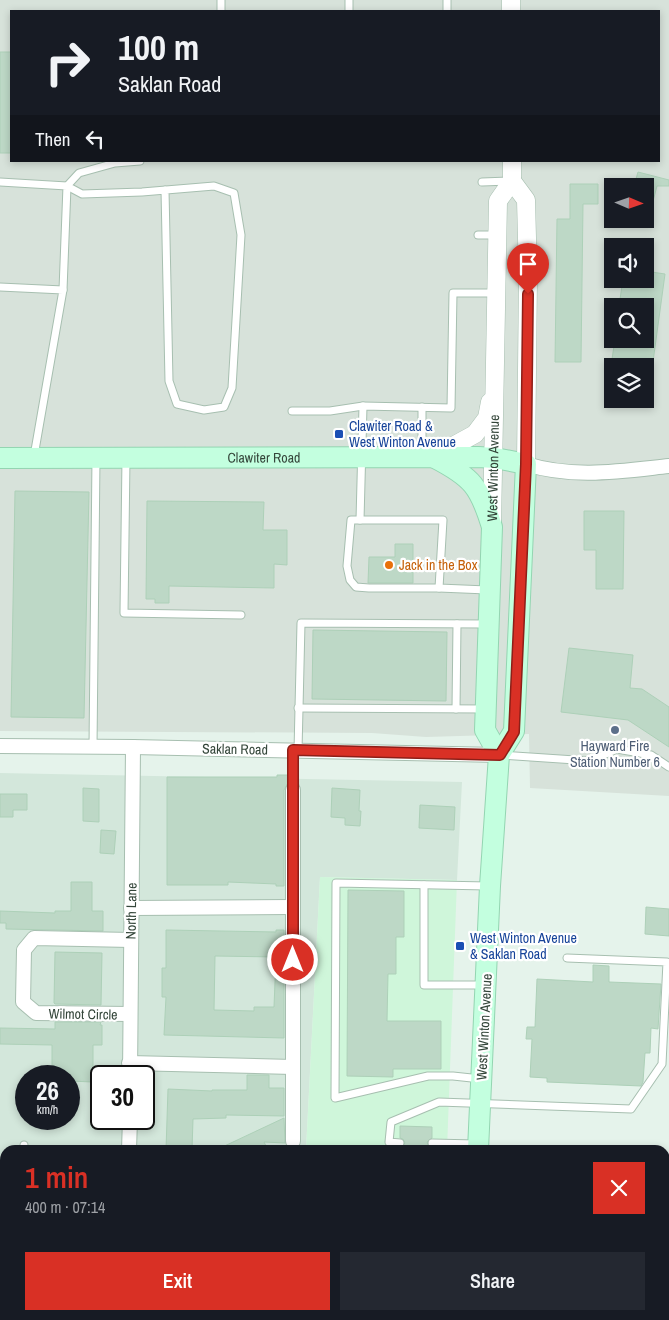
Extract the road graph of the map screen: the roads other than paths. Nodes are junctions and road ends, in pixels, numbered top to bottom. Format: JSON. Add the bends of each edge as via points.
{"nodes":[{"id":1,"x":128,"y":162,"type":"edge"},
{"id":2,"x":512,"y":162,"type":"edge"},
{"id":3,"x":512,"y":181,"type":"junction"},
{"id":4,"x":0,"y":182,"type":"edge"},
{"id":5,"x":482,"y":182,"type":"dead end"},
{"id":6,"x":67,"y":186,"type":"junction"},
{"id":7,"x":165,"y":190,"type":"junction"},
{"id":8,"x":478,"y":235,"type":"dead end"},
{"id":9,"x":498,"y":235,"type":"junction"},
{"id":10,"x":0,"y":287,"type":"edge"},
{"id":11,"x":63,"y":290,"type":"junction"},
{"id":12,"x":497,"y":293,"type":"junction"},
{"id":13,"x":496,"y":377,"type":"junction"},
{"id":14,"x":363,"y":406,"type":"junction"},
{"id":15,"x":422,"y":407,"type":"junction"},
{"id":16,"x":292,"y":411,"type":"dead end"},
{"id":17,"x":362,"y":457,"type":"junction"},
{"id":18,"x":427,"y":457,"type":"junction"},
{"id":19,"x":0,"y":458,"type":"edge"},
{"id":20,"x":34,"y":458,"type":"junction"},
{"id":21,"x":96,"y":458,"type":"junction"},
{"id":22,"x":126,"y":458,"type":"junction"},
{"id":23,"x":495,"y":458,"type":"junction"},
{"id":24,"x":526,"y":464,"type":"junction"},
{"id":25,"x":669,"y":466,"type":"edge"},
{"id":26,"x":360,"y":520,"type":"junction"},
{"id":27,"x":492,"y":527,"type":"junction"},
{"id":28,"x":439,"y":588,"type":"junction"},
{"id":29,"x":490,"y":590,"type":"junction"},
{"id":30,"x":241,"y":615,"type":"dead end"},
{"id":31,"x":457,"y":624,"type":"junction"},
{"id":32,"x":489,"y":624,"type":"junction"},
{"id":33,"x":298,"y":708,"type":"junction"},
{"id":34,"x":456,"y":709,"type":"junction"},
{"id":35,"x":486,"y":709,"type":"junction"},
{"id":36,"x":0,"y":746,"type":"edge"},
{"id":37,"x":93,"y":746,"type":"junction"},
{"id":38,"x":133,"y":746,"type":"junction"},
{"id":39,"x":295,"y":750,"type":"junction"},
{"id":40,"x":500,"y":755,"type":"junction"},
{"id":41,"x":669,"y":767,"type":"edge"},
{"id":42,"x":293,"y":790,"type":"joint"},
{"id":43,"x":424,"y":885,"type":"junction"},
{"id":44,"x":490,"y":886,"type":"junction"},
{"id":45,"x":292,"y":907,"type":"junction"},
{"id":46,"x":131,"y":908,"type":"junction"},
{"id":47,"x":131,"y":940,"type":"junction"},
{"id":48,"x":567,"y":958,"type":"dead end"},
{"id":49,"x":486,"y":986,"type":"junction"},
{"id":50,"x":130,"y":1014,"type":"junction"},
{"id":51,"x":130,"y":1065,"type":"edge"},
{"id":52,"x":293,"y":1068,"type":"junction"},
{"id":53,"x":155,"y":1070,"type":"edge"},
{"id":54,"x":481,"y":1079,"type":"junction"},
{"id":55,"x":480,"y":1102,"type":"junction"},
{"id":56,"x":130,"y":1130,"type":"edge"},
{"id":57,"x":293,"y":1140,"type":"dead end"},
{"id":58,"x":400,"y":1142,"type":"dead end"},
{"id":59,"x":432,"y":1143,"type":"dead end"},
{"id":60,"x":129,"y":1145,"type":"edge"},
{"id":61,"x":455,"y":1145,"type":"edge"},
{"id":62,"x":478,"y":1145,"type":"edge"}],
"edges":[{"from":1,"to":6,"type":"lane","via":[[79,173]]},
{"from":2,"to":3,"type":"street"},
{"from":3,"to":5,"type":"lane"},
{"from":3,"to":9,"type":"street","name":"West Winton Avenue","via":[[498,200]]},
{"from":3,"to":24,"type":"street","name":"West Winton Avenue","via":[[526,200]]},
{"from":4,"to":6,"type":"lane"},
{"from":6,"to":7,"type":"lane","via":[[82,194]]},
{"from":6,"to":11,"type":"lane"},
{"from":7,"to":7,"type":"lane","via":[[214,186],[234,193],[241,235],[232,388],[224,407],[204,410],[177,404],[169,381]]},
{"from":8,"to":9,"type":"lane"},
{"from":9,"to":12,"type":"street","name":"West Winton Avenue"},
{"from":10,"to":11,"type":"lane"},
{"from":11,"to":20,"type":"lane"},
{"from":12,"to":13,"type":"street","name":"West Winton Avenue"},
{"from":12,"to":15,"type":"lane","via":[[453,293],[451,408]]},
{"from":13,"to":18,"type":"street","via":[[487,418],[475,434]]},
{"from":13,"to":23,"type":"street","name":"West Winton Avenue"},
{"from":14,"to":15,"type":"lane"},
{"from":14,"to":16,"type":"lane","via":[[330,411]]},
{"from":14,"to":17,"type":"lane"},
{"from":15,"to":18,"type":"lane"},
{"from":17,"to":18,"type":"main road","name":"Clawiter Road"},
{"from":17,"to":22,"type":"main road","name":"Clawiter Road"},
{"from":17,"to":26,"type":"lane"},
{"from":18,"to":23,"type":"main road","name":"Clawiter Road"},
{"from":18,"to":27,"type":"main road","via":[[458,470],[475,487],[485,502]]},
{"from":19,"to":20,"type":"main road","name":"Clawiter Road"},
{"from":20,"to":21,"type":"main road","name":"Clawiter Road"},
{"from":21,"to":22,"type":"main road","name":"Clawiter Road"},
{"from":21,"to":37,"type":"lane"},
{"from":22,"to":30,"type":"lane","via":[[124,613]]},
{"from":23,"to":24,"type":"main road","name":"Clawiter Road"},
{"from":23,"to":27,"type":"street","name":"West Winton Avenue"},
{"from":24,"to":25,"type":"street","via":[[545,470],[603,473]]},
{"from":24,"to":40,"type":"main road","name":"West Winton Avenue","via":[[514,732]]},
{"from":26,"to":28,"type":"lane","via":[[442,520]]},
{"from":26,"to":28,"type":"lane","via":[[351,520],[348,541],[348,573],[356,587]]},
{"from":27,"to":29,"type":"main road","name":"West Winton Avenue"},
{"from":28,"to":29,"type":"lane"},
{"from":29,"to":32,"type":"main road","name":"West Winton Avenue"},
{"from":31,"to":32,"type":"lane"},
{"from":31,"to":33,"type":"lane","via":[[301,623]]},
{"from":31,"to":34,"type":"lane"},
{"from":32,"to":35,"type":"main road","name":"West Winton Avenue"},
{"from":33,"to":34,"type":"lane"},
{"from":33,"to":39,"type":"lane"},
{"from":34,"to":35,"type":"lane"},
{"from":35,"to":40,"type":"main road","name":"West Winton Avenue","via":[[485,730]]},
{"from":36,"to":37,"type":"street","name":"Saklan Road"},
{"from":37,"to":38,"type":"street","name":"Saklan Road"},
{"from":38,"to":39,"type":"street","name":"Saklan Road"},
{"from":38,"to":46,"type":"street","name":"North Lane"},
{"from":39,"to":40,"type":"street","name":"Saklan Road"},
{"from":39,"to":42,"type":"lane"},
{"from":40,"to":41,"type":"lane","via":[[590,761],[617,749],[651,755]]},
{"from":40,"to":44,"type":"main road","name":"West Winton Avenue"},
{"from":42,"to":45,"type":"street"},
{"from":43,"to":44,"type":"lane"},
{"from":43,"to":49,"type":"lane","via":[[424,985]]},
{"from":43,"to":54,"type":"lane","via":[[336,882],[335,1098],[428,1076]]},
{"from":44,"to":49,"type":"main road","name":"West Winton Avenue"},
{"from":45,"to":46,"type":"street"},
{"from":45,"to":52,"type":"street"},
{"from":46,"to":47,"type":"street","name":"North Lane"},
{"from":47,"to":50,"type":"street","name":"North Lane"},
{"from":47,"to":50,"type":"street","name":"Wilmot Circle","via":[[34,938],[24,950],[23,1002],[36,1013]]},
{"from":48,"to":55,"type":"lane","via":[[667,962],[662,1064],[631,1109]]},
{"from":49,"to":54,"type":"main road","name":"West Winton Avenue"},
{"from":50,"to":51,"type":"street","name":"North Lane"},
{"from":52,"to":53,"type":"street"},
{"from":52,"to":57,"type":"street"},
{"from":54,"to":55,"type":"main road","name":"West Winton Avenue"},
{"from":55,"to":58,"type":"lane","via":[[439,1102],[391,1122],[390,1142]]},
{"from":55,"to":62,"type":"main road","name":"West Winton Avenue"},
{"from":56,"to":60,"type":"street"},
{"from":59,"to":61,"type":"lane"}]}
